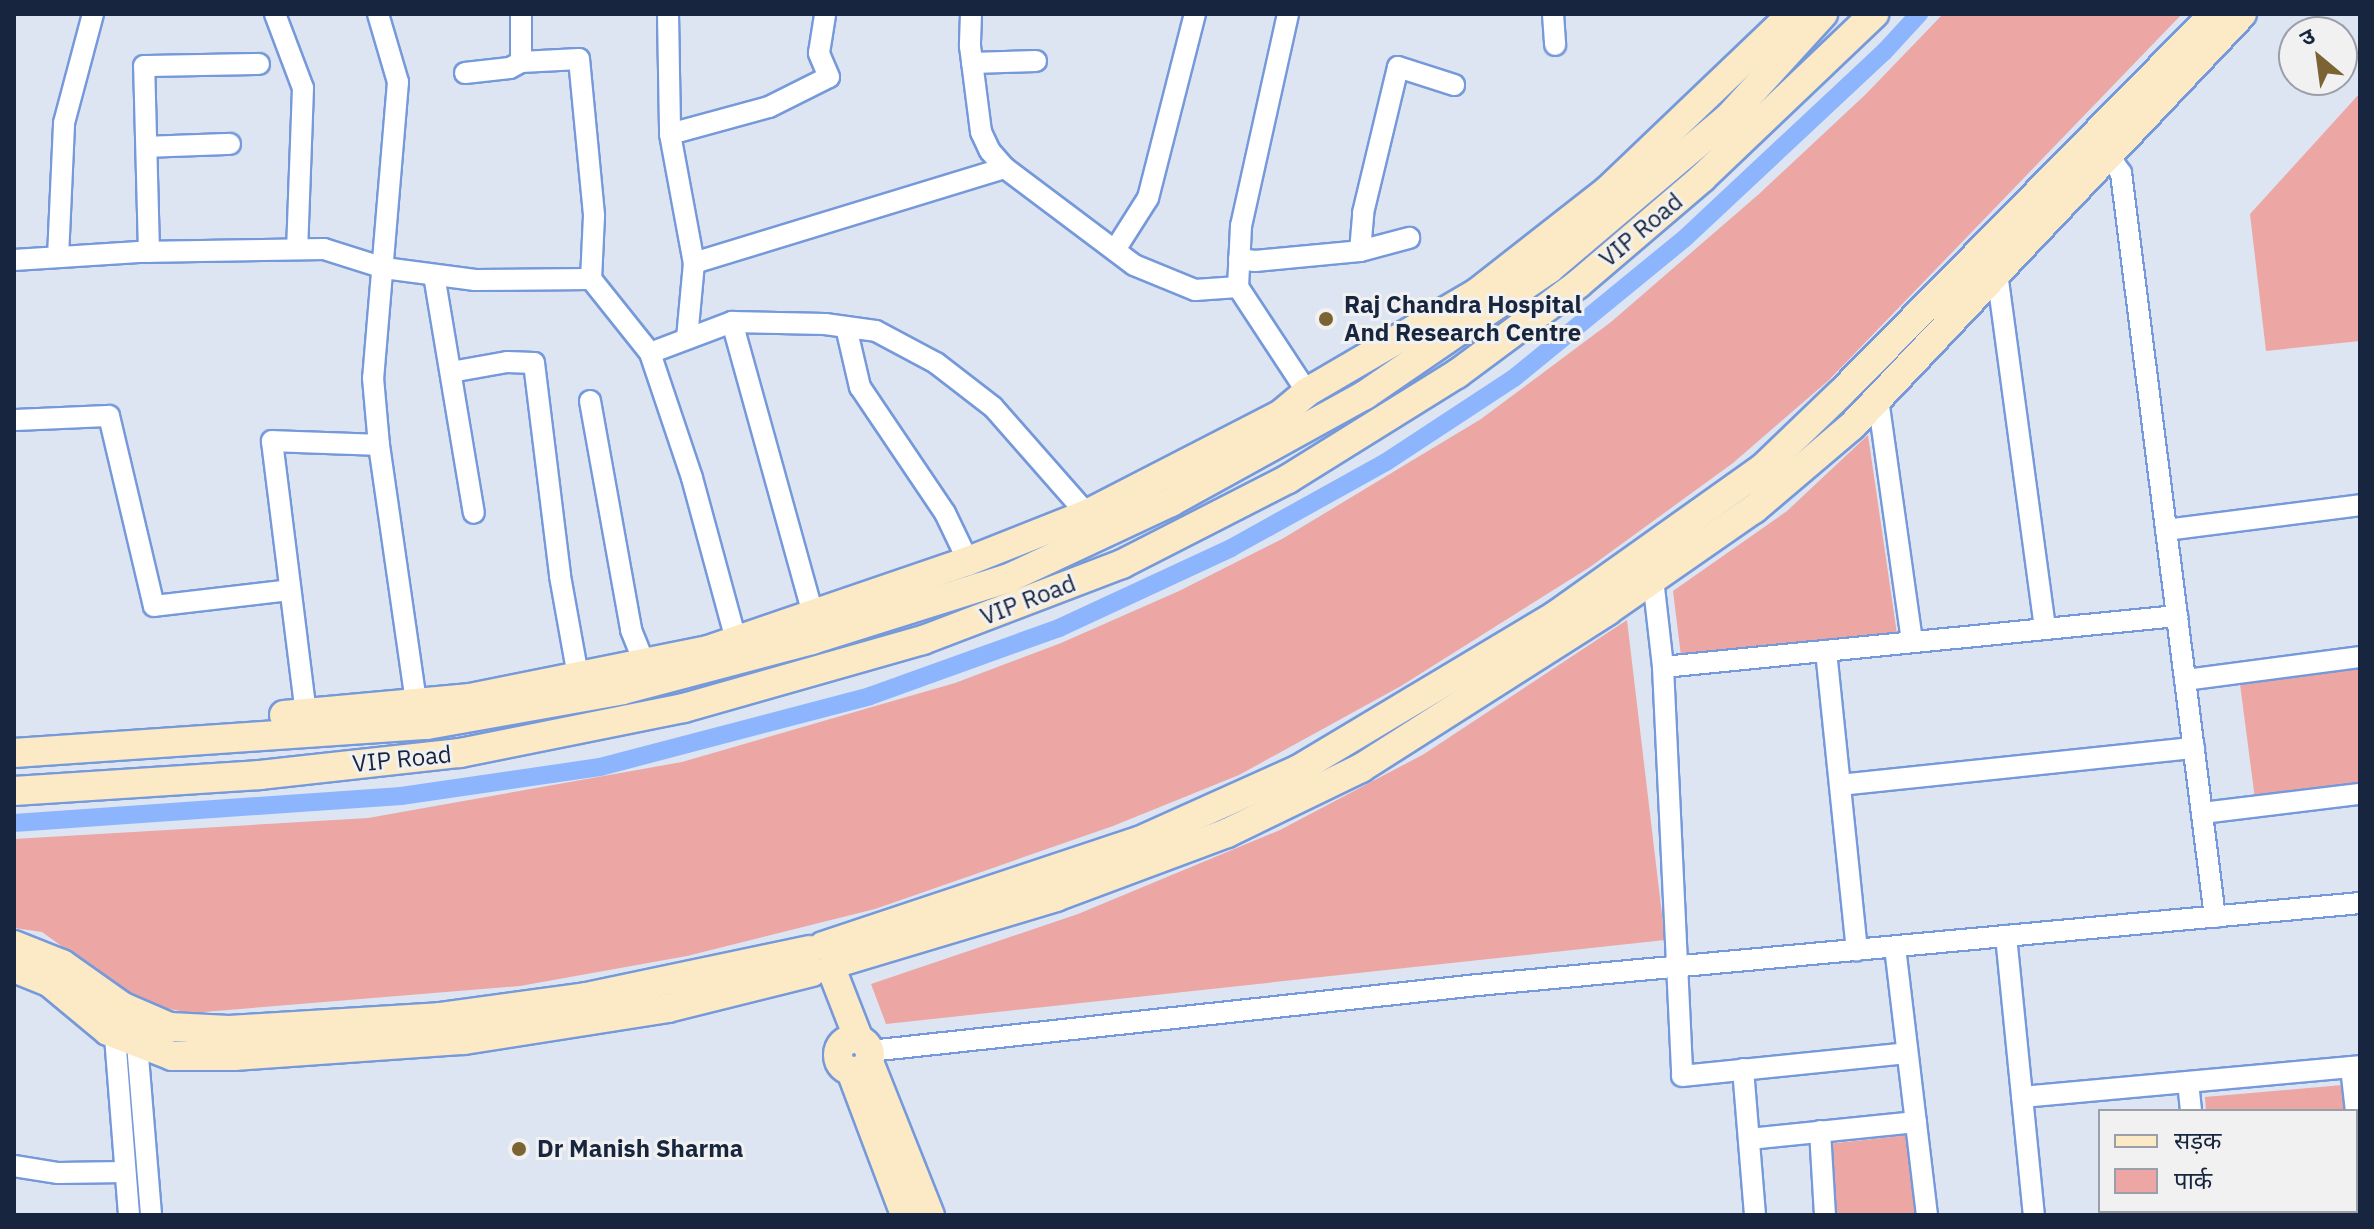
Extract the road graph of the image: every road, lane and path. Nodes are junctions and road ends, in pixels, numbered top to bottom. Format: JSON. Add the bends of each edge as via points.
{"nodes":[{"id":1,"x":93,"y":14,"type":"edge"},
{"id":2,"x":275,"y":14,"type":"edge"},
{"id":3,"x":378,"y":14,"type":"edge"},
{"id":4,"x":521,"y":14,"type":"edge"},
{"id":5,"x":668,"y":14,"type":"edge"},
{"id":6,"x":825,"y":14,"type":"edge"},
{"id":7,"x":971,"y":14,"type":"edge"},
{"id":8,"x":1195,"y":14,"type":"edge"},
{"id":9,"x":1288,"y":14,"type":"edge"},
{"id":10,"x":1553,"y":14,"type":"edge"},
{"id":11,"x":1823,"y":14,"type":"edge"},
{"id":12,"x":1874,"y":14,"type":"edge"},
{"id":13,"x":2214,"y":14,"type":"edge"},
{"id":14,"x":2242,"y":14,"type":"edge"},
{"id":15,"x":1783,"y":18,"type":"edge"},
{"id":16,"x":1555,"y":45,"type":"dead end"},
{"id":17,"x":1036,"y":61,"type":"dead end"},
{"id":18,"x":521,"y":62,"type":"junction"},
{"id":19,"x":972,"y":63,"type":"junction"},
{"id":20,"x":259,"y":64,"type":"dead end"},
{"id":21,"x":465,"y":73,"type":"dead end"},
{"id":22,"x":1454,"y":85,"type":"dead end"},
{"id":23,"x":670,"y":134,"type":"junction"},
{"id":24,"x":230,"y":144,"type":"dead end"},
{"id":25,"x":147,"y":147,"type":"junction"},
{"id":26,"x":2108,"y":155,"type":"junction"},
{"id":27,"x":1005,"y":168,"type":"junction"},
{"id":28,"x":1409,"y":238,"type":"dead end"},
{"id":29,"x":297,"y":249,"type":"junction"},
{"id":30,"x":1115,"y":250,"type":"junction"},
{"id":31,"x":1360,"y":251,"type":"junction"},
{"id":32,"x":149,"y":252,"type":"junction"},
{"id":33,"x":58,"y":257,"type":"junction"},
{"id":34,"x":1239,"y":259,"type":"junction"},
{"id":35,"x":14,"y":260,"type":"edge"},
{"id":36,"x":694,"y":263,"type":"junction"},
{"id":37,"x":384,"y":268,"type":"junction"},
{"id":38,"x":1997,"y":273,"type":"junction"},
{"id":39,"x":434,"y":275,"type":"junction"},
{"id":40,"x":591,"y":279,"type":"junction"},
{"id":41,"x":1238,"y":287,"type":"junction"},
{"id":42,"x":732,"y":322,"type":"junction"},
{"id":43,"x":846,"y":327,"type":"junction"},
{"id":44,"x":687,"y":339,"type":"junction"},
{"id":45,"x":650,"y":353,"type":"junction"},
{"id":46,"x":451,"y":372,"type":"junction"},
{"id":47,"x":1307,"y":392,"type":"junction"},
{"id":48,"x":1878,"y":399,"type":"junction"},
{"id":49,"x":590,"y":401,"type":"dead end"},
{"id":50,"x":14,"y":420,"type":"edge"},
{"id":51,"x":379,"y":445,"type":"junction"},
{"id":52,"x":2360,"y":505,"type":"edge"},
{"id":53,"x":474,"y":513,"type":"dead end"},
{"id":54,"x":1087,"y":514,"type":"junction"},
{"id":55,"x":2166,"y":530,"type":"junction"},
{"id":56,"x":968,"y":561,"type":"junction"},
{"id":57,"x":1653,"y":579,"type":"junction"},
{"id":58,"x":290,"y":590,"type":"junction"},
{"id":59,"x":813,"y":614,"type":"junction"},
{"id":60,"x":2177,"y":616,"type":"junction"},
{"id":61,"x":2045,"y":629,"type":"junction"},
{"id":62,"x":736,"y":640,"type":"junction"},
{"id":63,"x":1912,"y":642,"type":"junction"},
{"id":64,"x":1826,"y":651,"type":"junction"},
{"id":65,"x":2360,"y":657,"type":"edge"},
{"id":66,"x":644,"y":662,"type":"junction"},
{"id":67,"x":1663,"y":667,"type":"junction"},
{"id":68,"x":578,"y":676,"type":"junction"},
{"id":69,"x":2185,"y":680,"type":"junction"},
{"id":70,"x":416,"y":703,"type":"junction"},
{"id":71,"x":306,"y":714,"type":"junction"},
{"id":72,"x":14,"y":734,"type":"edge"},
{"id":73,"x":2194,"y":748,"type":"junction"},
{"id":74,"x":14,"y":753,"type":"edge"},
{"id":75,"x":1840,"y":785,"type":"junction"},
{"id":76,"x":14,"y":791,"type":"edge"},
{"id":77,"x":2360,"y":794,"type":"edge"},
{"id":78,"x":2202,"y":813,"type":"junction"},
{"id":79,"x":2360,"y":903,"type":"edge"},
{"id":80,"x":2215,"y":917,"type":"junction"},
{"id":81,"x":2006,"y":936,"type":"junction"},
{"id":82,"x":14,"y":945,"type":"edge"},
{"id":83,"x":1895,"y":947,"type":"junction"},
{"id":84,"x":1857,"y":950,"type":"junction"},
{"id":85,"x":820,"y":962,"type":"junction"},
{"id":86,"x":14,"y":968,"type":"edge"},
{"id":87,"x":1677,"y":968,"type":"junction"},
{"id":88,"x":124,"y":1006,"type":"junction"},
{"id":89,"x":126,"y":1038,"type":"junction"},
{"id":90,"x":1907,"y":1053,"type":"junction"},
{"id":91,"x":858,"y":1054,"type":"junction"},
{"id":92,"x":2356,"y":1066,"type":"edge"},
{"id":93,"x":1743,"y":1069,"type":"junction"},
{"id":94,"x":2188,"y":1082,"type":"junction"},
{"id":95,"x":2022,"y":1097,"type":"junction"},
{"id":96,"x":2191,"y":1109,"type":"edge"},
{"id":97,"x":1916,"y":1122,"type":"junction"},
{"id":98,"x":1820,"y":1131,"type":"junction"},
{"id":99,"x":1749,"y":1139,"type":"junction"},
{"id":100,"x":2360,"y":1147,"type":"edge"},
{"id":101,"x":14,"y":1166,"type":"edge"},
{"id":102,"x":125,"y":1172,"type":"junction"},
{"id":103,"x":129,"y":1215,"type":"edge"},
{"id":104,"x":151,"y":1215,"type":"edge"},
{"id":105,"x":905,"y":1215,"type":"edge"},
{"id":106,"x":930,"y":1215,"type":"edge"},
{"id":107,"x":1755,"y":1215,"type":"edge"},
{"id":108,"x":1825,"y":1215,"type":"edge"},
{"id":109,"x":1927,"y":1215,"type":"edge"},
{"id":110,"x":2034,"y":1215,"type":"edge"}],
"edges":[{"from":1,"to":33,"type":"street","via":[[64,123]]},
{"from":2,"to":29,"type":"street","via":[[303,88]]},
{"from":3,"to":37,"type":"street","via":[[398,82]]},
{"from":4,"to":18,"type":"street"},
{"from":5,"to":23,"type":"street"},
{"from":6,"to":23,"type":"street","via":[[819,53],[829,77],[769,107]]},
{"from":7,"to":19,"type":"street"},
{"from":8,"to":30,"type":"street","via":[[1148,198]]},
{"from":9,"to":34,"type":"street","via":[[1248,186]]},
{"from":10,"to":16,"type":"street"},
{"from":11,"to":74,"type":"street","name":"VIP Road","via":[[1728,118],[1549,269],[1365,395],[1171,502],[1009,578],[812,640],[623,690],[427,725]]},
{"from":12,"to":76,"type":"street","name":"VIP Road","via":[[1702,178],[1578,284],[1457,374],[1288,479],[1122,564],[923,640],[684,708],[460,753],[260,775]]},
{"from":13,"to":85,"type":"street","via":[[1763,468],[1556,615],[1299,769],[1139,841]]},
{"from":14,"to":26,"type":"street"},
{"from":15,"to":47,"type":"street","via":[[1608,190],[1478,292]]},
{"from":17,"to":19,"type":"street"},
{"from":18,"to":21,"type":"street"},
{"from":18,"to":40,"type":"street","via":[[579,59],[594,216]]},
{"from":19,"to":27,"type":"street","via":[[981,132]]},
{"from":20,"to":25,"type":"street","via":[[144,66]]},
{"from":22,"to":31,"type":"street","via":[[1398,67],[1363,213]]},
{"from":23,"to":36,"type":"street"},
{"from":24,"to":25,"type":"street"},
{"from":25,"to":32,"type":"street"},
{"from":26,"to":38,"type":"street"},
{"from":26,"to":55,"type":"street","via":[[2121,173]]},
{"from":27,"to":30,"type":"street"},
{"from":27,"to":36,"type":"street"},
{"from":28,"to":31,"type":"street"},
{"from":29,"to":32,"type":"street"},
{"from":29,"to":37,"type":"street","via":[[324,249]]},
{"from":30,"to":41,"type":"street","via":[[1134,265],[1195,290]]},
{"from":31,"to":34,"type":"street"},
{"from":32,"to":33,"type":"street"},
{"from":33,"to":35,"type":"street"},
{"from":34,"to":41,"type":"street"},
{"from":36,"to":44,"type":"street"},
{"from":37,"to":39,"type":"street"},
{"from":37,"to":51,"type":"street","via":[[373,378]]},
{"from":38,"to":48,"type":"street"},
{"from":38,"to":61,"type":"street"},
{"from":39,"to":40,"type":"street"},
{"from":39,"to":46,"type":"street"},
{"from":40,"to":45,"type":"street"},
{"from":41,"to":47,"type":"street"},
{"from":42,"to":43,"type":"street"},
{"from":42,"to":44,"type":"street"},
{"from":42,"to":59,"type":"street"},
{"from":43,"to":54,"type":"street","via":[[876,331],[936,363],[993,407]]},
{"from":43,"to":56,"type":"street","via":[[860,387],[945,513]]},
{"from":44,"to":45,"type":"street"},
{"from":45,"to":62,"type":"street","via":[[692,478]]},
{"from":46,"to":53,"type":"street"},
{"from":46,"to":68,"type":"street","via":[[534,363]]},
{"from":47,"to":54,"type":"street","via":[[1280,415]]},
{"from":48,"to":57,"type":"street","via":[[1754,509]]},
{"from":48,"to":63,"type":"street"},
{"from":49,"to":66,"type":"street","via":[[631,630]]},
{"from":50,"to":58,"type":"street","via":[[109,416],[154,606]]},
{"from":51,"to":58,"type":"street","via":[[272,441]]},
{"from":51,"to":70,"type":"street"},
{"from":52,"to":55,"type":"street"},
{"from":54,"to":56,"type":"street"},
{"from":55,"to":60,"type":"street"},
{"from":56,"to":59,"type":"street"},
{"from":57,"to":67,"type":"street"},
{"from":57,"to":85,"type":"street","via":[[1361,768],[1227,833],[1056,897]]},
{"from":58,"to":71,"type":"street"},
{"from":59,"to":62,"type":"street"},
{"from":60,"to":61,"type":"street"},
{"from":60,"to":69,"type":"street"},
{"from":61,"to":63,"type":"street"},
{"from":62,"to":66,"type":"street"},
{"from":63,"to":64,"type":"street"},
{"from":64,"to":67,"type":"street"},
{"from":64,"to":75,"type":"street"},
{"from":65,"to":69,"type":"street"},
{"from":66,"to":68,"type":"street"},
{"from":67,"to":87,"type":"street"},
{"from":68,"to":70,"type":"street"},
{"from":69,"to":73,"type":"street"},
{"from":70,"to":71,"type":"street"},
{"from":71,"to":72,"type":"street"},
{"from":73,"to":75,"type":"street"},
{"from":73,"to":78,"type":"street"},
{"from":75,"to":84,"type":"street"},
{"from":77,"to":78,"type":"street"},
{"from":78,"to":80,"type":"street"},
{"from":79,"to":80,"type":"street"},
{"from":80,"to":81,"type":"street"},
{"from":81,"to":83,"type":"street"},
{"from":81,"to":95,"type":"street"},
{"from":82,"to":88,"type":"street","via":[[62,964]]},
{"from":83,"to":84,"type":"street"},
{"from":83,"to":90,"type":"street"},
{"from":84,"to":87,"type":"street"},
{"from":85,"to":88,"type":"street","via":[[439,1017],[229,1030],[170,1027]]},
{"from":85,"to":89,"type":"street","via":[[668,1008],[464,1040],[172,1056]]},
{"from":85,"to":91,"type":"street"},
{"from":86,"to":89,"type":"street","via":[[49,982]]},
{"from":87,"to":91,"type":"street"},
{"from":87,"to":93,"type":"street","via":[[1682,1076]]},
{"from":88,"to":89,"type":"street"},
{"from":89,"to":102,"type":"street"},
{"from":89,"to":104,"type":"street"},
{"from":90,"to":93,"type":"street"},
{"from":90,"to":97,"type":"street"},
{"from":91,"to":105,"type":"street"},
{"from":91,"to":106,"type":"street"},
{"from":92,"to":94,"type":"street"},
{"from":92,"to":100,"type":"street"},
{"from":93,"to":99,"type":"street"},
{"from":94,"to":95,"type":"street"},
{"from":94,"to":96,"type":"street"},
{"from":95,"to":110,"type":"street"},
{"from":97,"to":98,"type":"street"},
{"from":97,"to":109,"type":"street"},
{"from":98,"to":99,"type":"street"},
{"from":98,"to":108,"type":"street"},
{"from":99,"to":107,"type":"street"},
{"from":101,"to":102,"type":"street","via":[[58,1173]]},
{"from":102,"to":103,"type":"street"}]}
